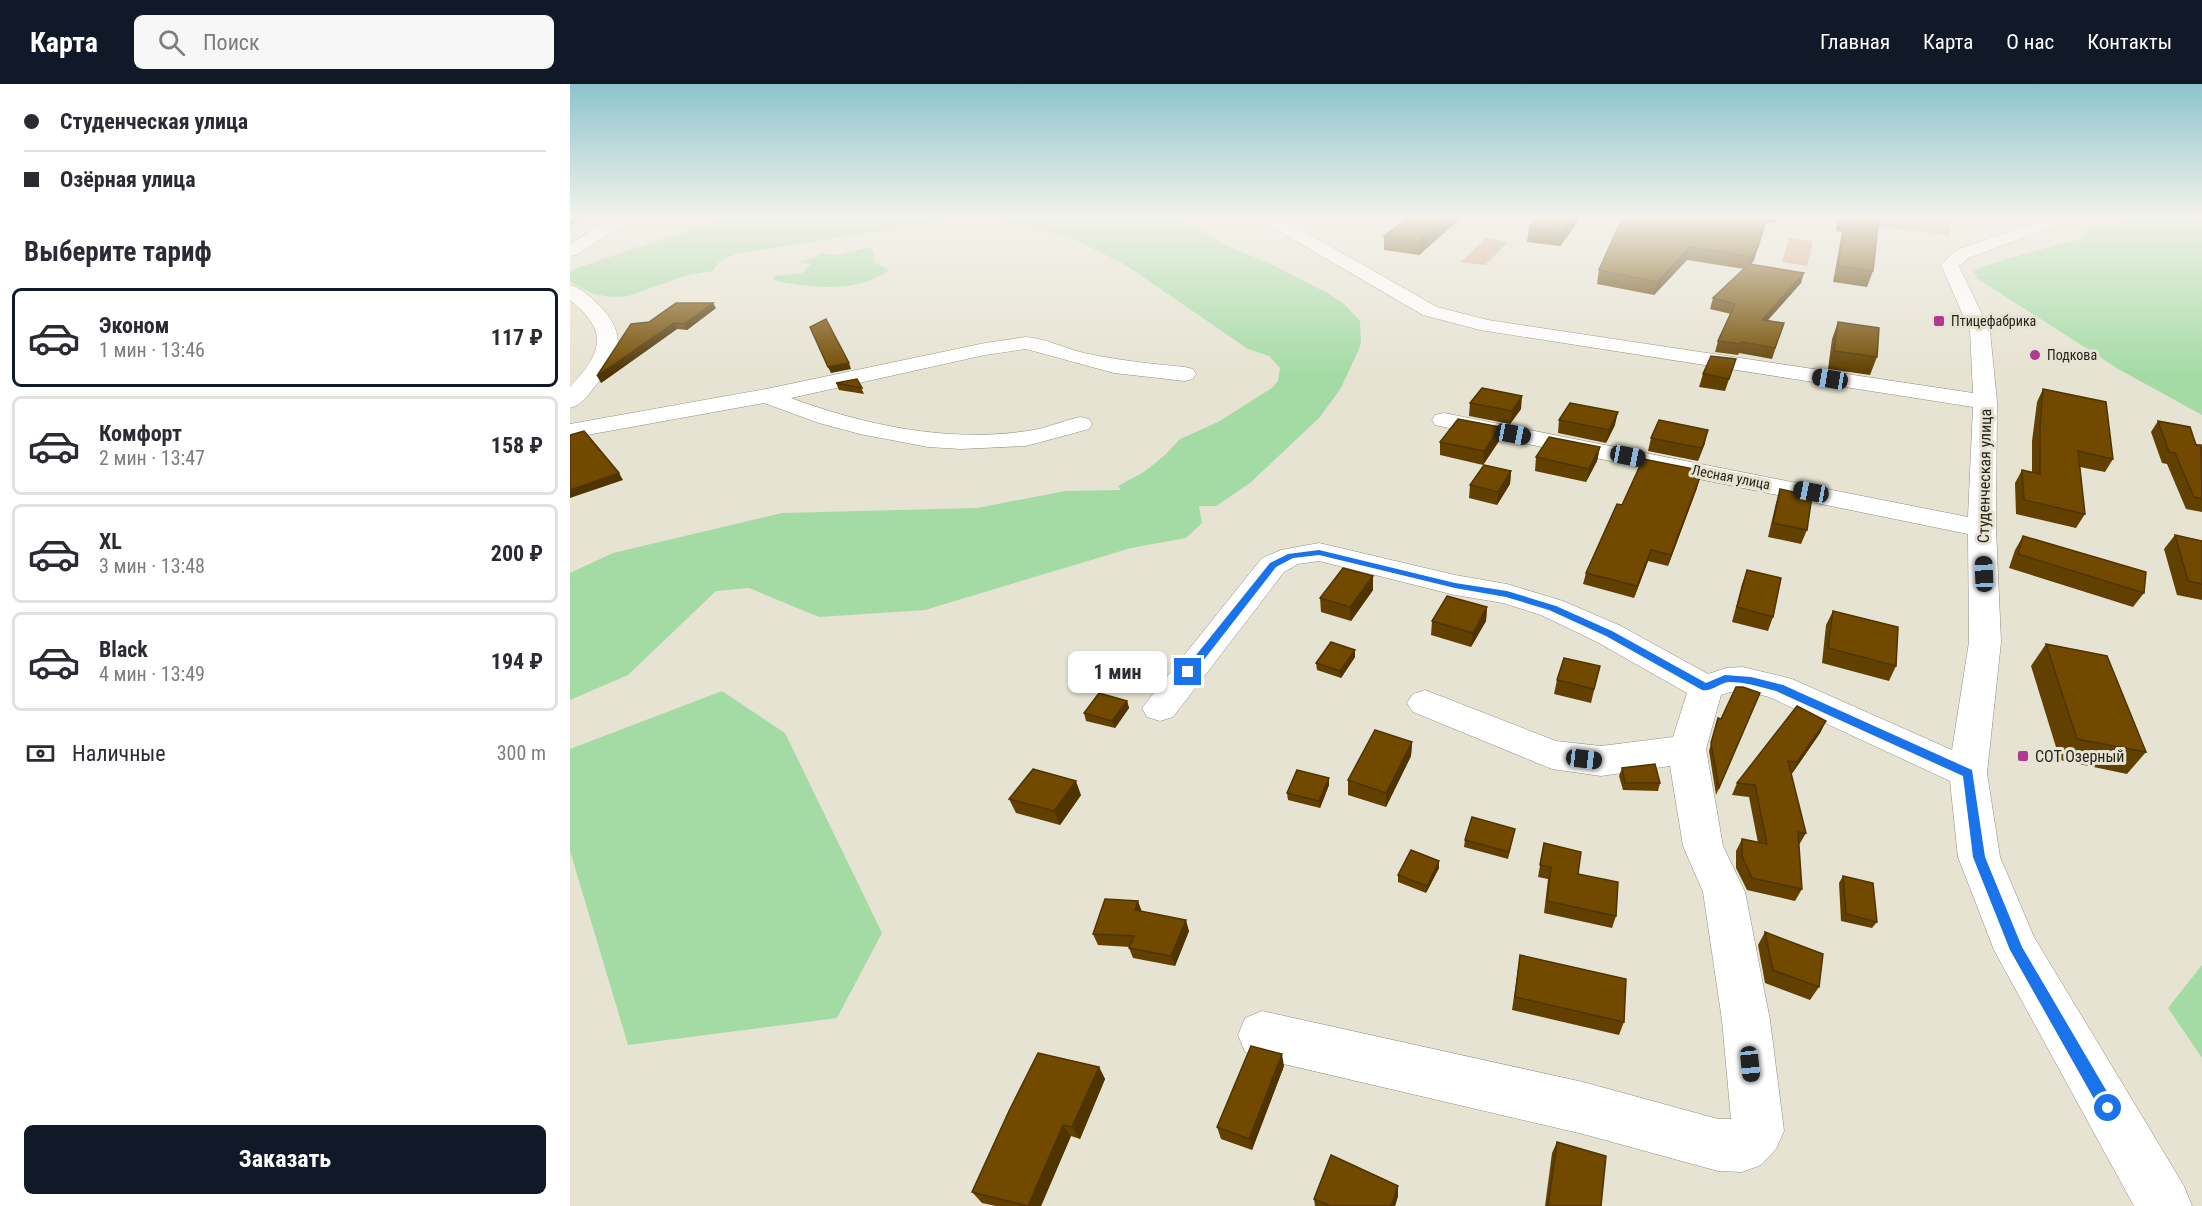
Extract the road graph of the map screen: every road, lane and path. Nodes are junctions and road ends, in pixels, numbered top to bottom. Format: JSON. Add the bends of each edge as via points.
{"nodes":[{"id":1,"x":1356,"y":268,"type":"edge"},
{"id":2,"x":1952,"y":268,"type":"edge"},
{"id":3,"x":570,"y":291,"type":"edge"},
{"id":4,"x":1185,"y":374,"type":"dead end"},
{"id":5,"x":766,"y":396,"type":"junction"},
{"id":6,"x":570,"y":401,"type":"edge"},
{"id":7,"x":1985,"y":402,"type":"junction"},
{"id":8,"x":1444,"y":420,"type":"dead end"},
{"id":9,"x":1080,"y":424,"type":"dead end"},
{"id":10,"x":570,"y":431,"type":"edge"},
{"id":11,"x":1983,"y":528,"type":"junction"},
{"id":12,"x":1706,"y":688,"type":"junction"},
{"id":13,"x":1425,"y":704,"type":"dead end"},
{"id":14,"x":1160,"y":708,"type":"dead end"},
{"id":15,"x":1688,"y":749,"type":"junction"},
{"id":16,"x":1968,"y":773,"type":"junction"},
{"id":17,"x":1262,"y":1035,"type":"dead end"},
{"id":18,"x":2164,"y":1206,"type":"edge"}],
"edges":[{"from":1,"to":7,"type":"street","via":[[1430,311],[1453,319]]},
{"from":2,"to":7,"type":"street","name":"Студенческая улица","via":[[1980,331]]},
{"from":3,"to":6,"type":"street","via":[[592,306],[606,323],[610,343],[597,371]]},
{"from":4,"to":5,"type":"street","via":[[1114,366],[1066,356],[1043,345],[1026,344],[985,349]]},
{"from":5,"to":9,"type":"street","via":[[890,433],[962,441],[1028,438]]},
{"from":5,"to":10,"type":"street"},
{"from":7,"to":11,"type":"street","name":"Студенческая улица"},
{"from":8,"to":11,"type":"street","name":"Лесная улица"},
{"from":11,"to":16,"type":"street","name":"Студенческая улица","via":[[1985,642]]},
{"from":12,"to":14,"type":"street","via":[[1609,634],[1552,608],[1507,594],[1319,552],[1291,556],[1273,565]]},
{"from":12,"to":15,"type":"street"},
{"from":12,"to":16,"type":"street","via":[[1725,678],[1779,688]]},
{"from":13,"to":15,"type":"street","via":[[1552,755],[1601,761]]},
{"from":15,"to":17,"type":"street","via":[[1703,846],[1724,892],[1746,1020],[1758,1131],[1742,1146],[1718,1145],[1583,1108]]},
{"from":16,"to":18,"type":"street","name":"Студенческая улица","via":[[1979,857],[2017,950]]}]}
